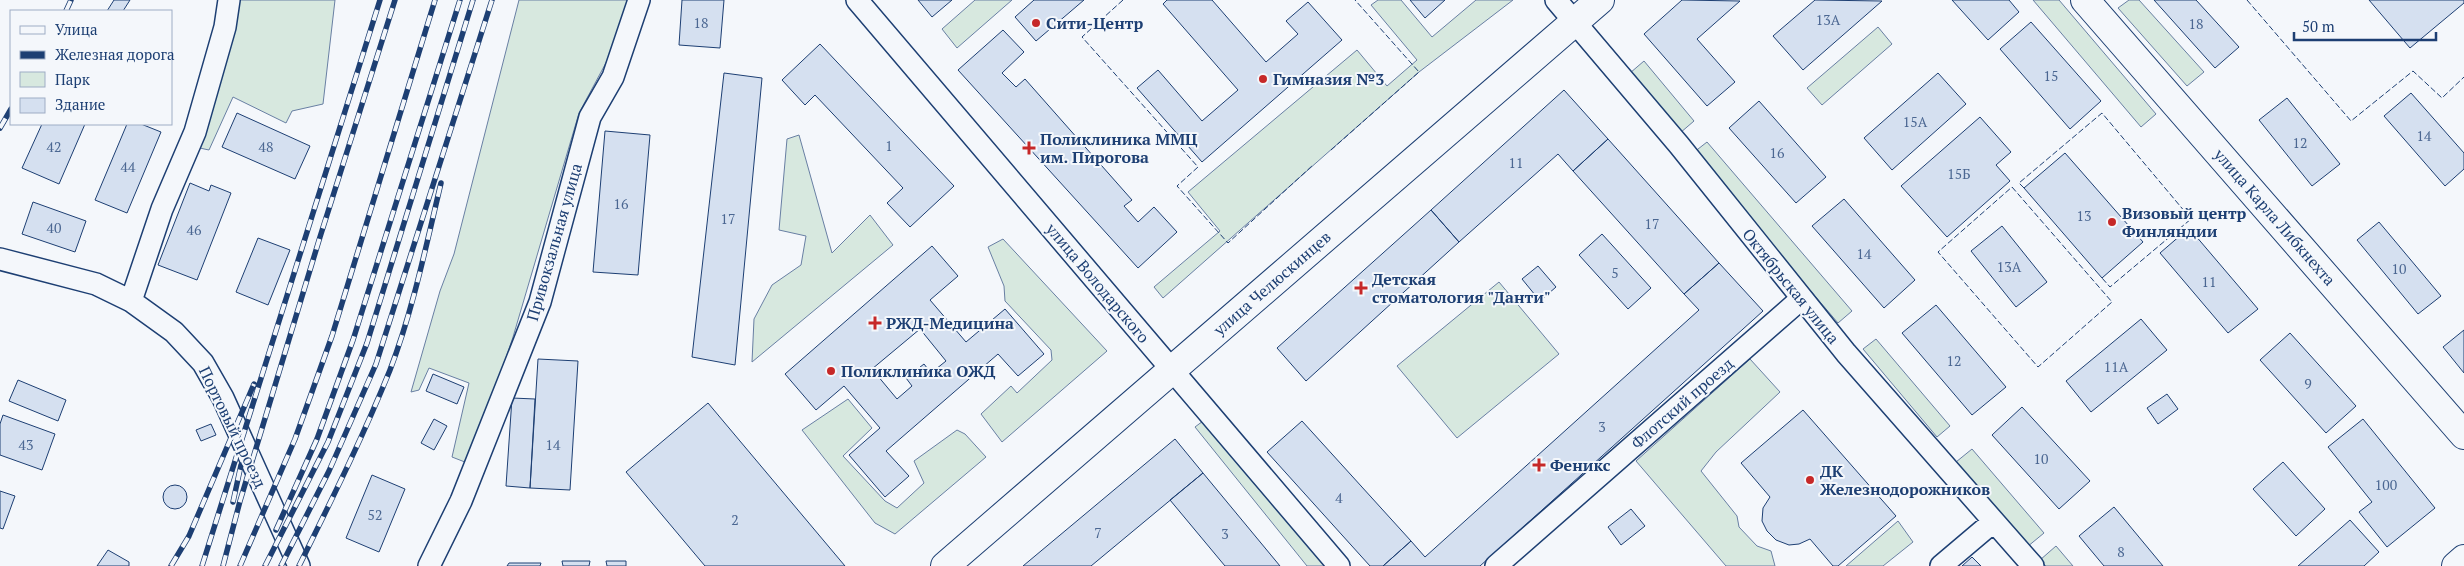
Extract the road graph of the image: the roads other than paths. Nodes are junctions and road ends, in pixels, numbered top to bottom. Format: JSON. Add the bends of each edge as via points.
{"nodes":[{"id":1,"x":229,"y":0,"type":"edge"},
{"id":2,"x":639,"y":0,"type":"edge"},
{"id":3,"x":857,"y":0,"type":"edge"},
{"id":4,"x":1556,"y":0,"type":"edge"},
{"id":5,"x":1600,"y":0,"type":"edge"},
{"id":6,"x":2085,"y":0,"type":"edge"},
{"id":7,"x":1575,"y":22,"type":"junction"},
{"id":8,"x":0,"y":259,"type":"edge"},
{"id":9,"x":1801,"y":299,"type":"junction"},
{"id":10,"x":131,"y":301,"type":"junction"},
{"id":11,"x":1172,"y":370,"type":"junction"},
{"id":12,"x":2464,"y":435,"type":"edge"},
{"id":13,"x":1993,"y":522,"type":"junction"},
{"id":14,"x":2464,"y":559,"type":"edge"},
{"id":15,"x":299,"y":566,"type":"edge"},
{"id":16,"x":429,"y":566,"type":"edge"},
{"id":17,"x":944,"y":566,"type":"edge"},
{"id":18,"x":1339,"y":566,"type":"edge"},
{"id":19,"x":1496,"y":566,"type":"edge"},
{"id":20,"x":1941,"y":566,"type":"edge"},
{"id":21,"x":2033,"y":566,"type":"edge"},
{"id":22,"x":2456,"y":566,"type":"edge"}],
"edges":[{"from":1,"to":10,"type":"street","via":[[225,27],[195,132],[162,209]]},
{"from":2,"to":16,"type":"street","name":"Привокзальная улица","via":[[613,76],[590,117],[540,302],[461,502]]},
{"from":3,"to":11,"type":"street","name":"улица Володарского"},
{"from":4,"to":7,"type":"street","name":"Октябрьская улица"},
{"from":5,"to":7,"type":"main road","name":"улица Челюскинцев"},
{"from":6,"to":12,"type":"main road","name":"улица Карла Либкнехта"},
{"from":7,"to":9,"type":"street","name":"Октябрьская улица","via":[[1679,145]]},
{"from":7,"to":11,"type":"main road","name":"улица Челюскинцев"},
{"from":8,"to":10,"type":"street","name":"Портовый проезд","via":[[96,284]]},
{"from":9,"to":13,"type":"street","name":"Октябрьская улица"},
{"from":9,"to":19,"type":"street","name":"Флотский проезд"},
{"from":10,"to":15,"type":"street","name":"Портовый проезд","via":[[174,332],[203,363],[223,398]]},
{"from":11,"to":17,"type":"main road","name":"улица Челюскинцев"},
{"from":11,"to":18,"type":"street","name":"улица Володарского"},
{"from":13,"to":20,"type":"street"},
{"from":13,"to":21,"type":"street","name":"Октябрьская улица"},
{"from":14,"to":22,"type":"main road"}]}
